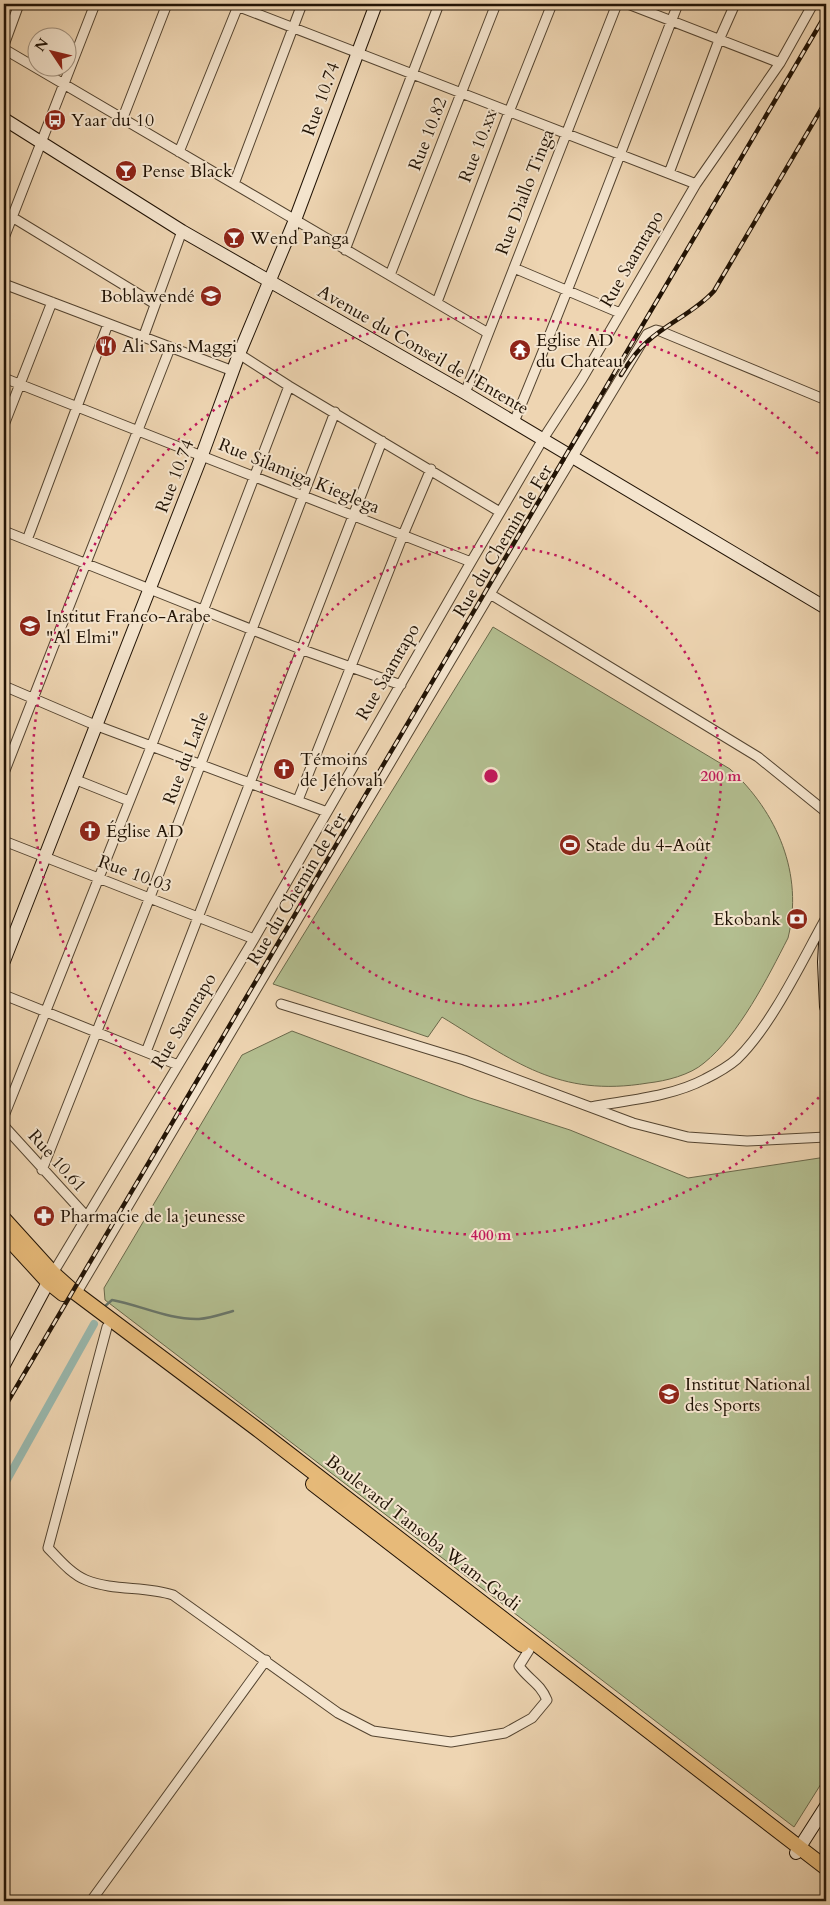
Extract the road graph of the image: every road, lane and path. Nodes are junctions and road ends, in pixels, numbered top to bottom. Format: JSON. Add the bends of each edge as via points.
{"nodes":[{"id":1,"x":19,"y":4,"type":"edge"},
{"id":2,"x":95,"y":4,"type":"edge"},
{"id":3,"x":167,"y":4,"type":"edge"},
{"id":4,"x":302,"y":4,"type":"edge"},
{"id":5,"x":376,"y":4,"type":"edge"},
{"id":6,"x":439,"y":4,"type":"edge"},
{"id":7,"x":496,"y":4,"type":"edge"},
{"id":8,"x":552,"y":4,"type":"edge"},
{"id":9,"x":617,"y":4,"type":"edge"},
{"id":10,"x":628,"y":4,"type":"edge"},
{"id":11,"x":678,"y":4,"type":"edge"},
{"id":12,"x":735,"y":4,"type":"edge"},
{"id":13,"x":813,"y":4,"type":"edge"},
{"id":14,"x":235,"y":5,"type":"edge"},
{"id":15,"x":672,"y":20,"type":"junction"},
{"id":16,"x":293,"y":27,"type":"junction"},
{"id":17,"x":719,"y":40,"type":"junction"},
{"id":18,"x":4,"y":45,"type":"edge"},
{"id":19,"x":4,"y":49,"type":"edge"},
{"id":20,"x":356,"y":54,"type":"junction"},
{"id":21,"x":780,"y":63,"type":"junction"},
{"id":22,"x":413,"y":74,"type":"junction"},
{"id":23,"x":63,"y":85,"type":"junction"},
{"id":24,"x":461,"y":93,"type":"junction"},
{"id":25,"x":508,"y":112,"type":"junction"},
{"id":26,"x":4,"y":119,"type":"edge"},
{"id":27,"x":122,"y":120,"type":"junction"},
{"id":28,"x":564,"y":134,"type":"junction"},
{"id":29,"x":42,"y":142,"type":"junction"},
{"id":30,"x":179,"y":152,"type":"junction"},
{"id":31,"x":619,"y":154,"type":"junction"},
{"id":32,"x":669,"y":173,"type":"junction"},
{"id":33,"x":234,"y":184,"type":"junction"},
{"id":34,"x":696,"y":184,"type":"junction"},
{"id":35,"x":12,"y":217,"type":"junction"},
{"id":36,"x":295,"y":220,"type":"junction"},
{"id":37,"x":182,"y":231,"type":"junction"},
{"id":38,"x":4,"y":238,"type":"edge"},
{"id":39,"x":345,"y":250,"type":"junction"},
{"id":40,"x":514,"y":268,"type":"junction"},
{"id":41,"x":390,"y":276,"type":"junction"},
{"id":42,"x":270,"y":282,"type":"junction"},
{"id":43,"x":4,"y":284,"type":"edge"},
{"id":44,"x":569,"y":291,"type":"junction"},
{"id":45,"x":52,"y":302,"type":"junction"},
{"id":46,"x":437,"y":302,"type":"junction"},
{"id":47,"x":155,"y":304,"type":"junction"},
{"id":48,"x":620,"y":313,"type":"junction"},
{"id":49,"x":108,"y":324,"type":"junction"},
{"id":50,"x":488,"y":333,"type":"junction"},
{"id":51,"x":143,"y":338,"type":"junction"},
{"id":52,"x":170,"y":348,"type":"junction"},
{"id":53,"x":240,"y":354,"type":"junction"},
{"id":54,"x":233,"y":372,"type":"junction"},
{"id":55,"x":4,"y":378,"type":"edge"},
{"id":56,"x":19,"y":384,"type":"junction"},
{"id":57,"x":289,"y":386,"type":"junction"},
{"id":58,"x":464,"y":393,"type":"junction"},
{"id":59,"x":826,"y":400,"type":"edge"},
{"id":60,"x":78,"y":407,"type":"junction"},
{"id":61,"x":335,"y":412,"type":"junction"},
{"id":62,"x":514,"y":422,"type":"junction"},
{"id":63,"x":4,"y":425,"type":"edge"},
{"id":64,"x":138,"y":430,"type":"junction"},
{"id":65,"x":543,"y":440,"type":"junction"},
{"id":66,"x":382,"y":441,"type":"junction"},
{"id":67,"x":202,"y":455,"type":"junction"},
{"id":68,"x":573,"y":457,"type":"junction"},
{"id":69,"x":431,"y":470,"type":"junction"},
{"id":70,"x":255,"y":476,"type":"junction"},
{"id":71,"x":303,"y":494,"type":"junction"},
{"id":72,"x":500,"y":512,"type":"junction"},
{"id":73,"x":353,"y":516,"type":"junction"},
{"id":74,"x":4,"y":531,"type":"edge"},
{"id":75,"x":403,"y":535,"type":"junction"},
{"id":76,"x":27,"y":540,"type":"junction"},
{"id":77,"x":471,"y":562,"type":"junction"},
{"id":78,"x":86,"y":564,"type":"junction"},
{"id":79,"x":149,"y":589,"type":"junction"},
{"id":80,"x":490,"y":594,"type":"junction"},
{"id":81,"x":826,"y":608,"type":"edge"},
{"id":82,"x":202,"y":610,"type":"junction"},
{"id":83,"x":254,"y":629,"type":"junction"},
{"id":84,"x":303,"y":650,"type":"junction"},
{"id":85,"x":352,"y":668,"type":"junction"},
{"id":86,"x":401,"y":685,"type":"junction"},
{"id":87,"x":4,"y":686,"type":"edge"},
{"id":88,"x":34,"y":698,"type":"junction"},
{"id":89,"x":95,"y":725,"type":"junction"},
{"id":90,"x":151,"y":746,"type":"junction"},
{"id":91,"x":200,"y":765,"type":"junction"},
{"id":92,"x":4,"y":774,"type":"edge"},
{"id":93,"x":74,"y":779,"type":"junction"},
{"id":94,"x":249,"y":781,"type":"junction"},
{"id":95,"x":298,"y":800,"type":"junction"},
{"id":96,"x":129,"y":801,"type":"junction"},
{"id":97,"x":327,"y":812,"type":"junction"},
{"id":98,"x":826,"y":812,"type":"edge"},
{"id":99,"x":4,"y":841,"type":"edge"},
{"id":100,"x":44,"y":858,"type":"junction"},
{"id":101,"x":98,"y":878,"type":"junction"},
{"id":102,"x":150,"y":897,"type":"junction"},
{"id":103,"x":199,"y":916,"type":"junction"},
{"id":104,"x":826,"y":918,"type":"edge"},
{"id":105,"x":826,"y":926,"type":"edge"},
{"id":106,"x":254,"y":939,"type":"junction"},
{"id":107,"x":4,"y":961,"type":"edge"},
{"id":108,"x":4,"y":995,"type":"edge"},
{"id":109,"x":826,"y":1000,"type":"edge"},
{"id":110,"x":280,"y":1004,"type":"dead end"},
{"id":111,"x":46,"y":1011,"type":"junction"},
{"id":112,"x":97,"y":1032,"type":"junction"},
{"id":113,"x":146,"y":1052,"type":"junction"},
{"id":114,"x":178,"y":1065,"type":"junction"},
{"id":115,"x":591,"y":1107,"type":"junction"},
{"id":116,"x":4,"y":1116,"type":"edge"},
{"id":117,"x":4,"y":1126,"type":"edge"},
{"id":118,"x":826,"y":1137,"type":"edge"},
{"id":119,"x":42,"y":1170,"type":"junction"},
{"id":120,"x":87,"y":1217,"type":"junction"},
{"id":121,"x":4,"y":1219,"type":"edge"},
{"id":122,"x":4,"y":1234,"type":"edge"},
{"id":123,"x":51,"y":1278,"type":"junction"},
{"id":124,"x":76,"y":1294,"type":"junction"},
{"id":125,"x":107,"y":1327,"type":"junction"},
{"id":126,"x":4,"y":1365,"type":"edge"},
{"id":127,"x":529,"y":1650,"type":"junction"},
{"id":128,"x":266,"y":1660,"type":"junction"},
{"id":129,"x":826,"y":1806,"type":"edge"},
{"id":130,"x":798,"y":1850,"type":"junction"},
{"id":131,"x":826,"y":1868,"type":"edge"},
{"id":132,"x":826,"y":1879,"type":"edge"},
{"id":133,"x":91,"y":1901,"type":"edge"}],
"edges":[{"from":1,"to":18,"type":"street"},
{"from":2,"to":23,"type":"street"},
{"from":3,"to":27,"type":"street"},
{"from":4,"to":16,"type":"street"},
{"from":5,"to":20,"type":"main road","name":"Rue 10.74"},
{"from":6,"to":22,"type":"street"},
{"from":7,"to":24,"type":"street","name":"Rue 10.82"},
{"from":8,"to":25,"type":"street","name":"Rue 10.xx"},
{"from":9,"to":28,"type":"street","name":"Rue Diallo Tinga"},
{"from":10,"to":15,"type":"street"},
{"from":11,"to":15,"type":"street"},
{"from":12,"to":17,"type":"street"},
{"from":13,"to":21,"type":"street","name":"Rue Saamtapo"},
{"from":14,"to":16,"type":"street"},
{"from":14,"to":30,"type":"street"},
{"from":15,"to":17,"type":"street"},
{"from":15,"to":31,"type":"street"},
{"from":16,"to":20,"type":"street"},
{"from":16,"to":33,"type":"street"},
{"from":17,"to":21,"type":"street"},
{"from":17,"to":32,"type":"street"},
{"from":19,"to":23,"type":"street"},
{"from":20,"to":22,"type":"street"},
{"from":20,"to":36,"type":"main road","name":"Rue 10.74"},
{"from":21,"to":34,"type":"street","name":"Rue Saamtapo"},
{"from":22,"to":24,"type":"street"},
{"from":22,"to":39,"type":"street"},
{"from":23,"to":27,"type":"street"},
{"from":23,"to":29,"type":"street"},
{"from":24,"to":25,"type":"street"},
{"from":24,"to":41,"type":"street","name":"Rue 10.82"},
{"from":25,"to":28,"type":"street"},
{"from":25,"to":46,"type":"street","name":"Rue 10.xx"},
{"from":26,"to":29,"type":"main road","name":"Avenue du Conseil de l'Entente"},
{"from":27,"to":30,"type":"street"},
{"from":28,"to":31,"type":"street"},
{"from":28,"to":40,"type":"street","name":"Rue Diallo Tinga"},
{"from":29,"to":35,"type":"street"},
{"from":29,"to":37,"type":"main road","name":"Avenue du Conseil de l'Entente"},
{"from":30,"to":33,"type":"street"},
{"from":31,"to":32,"type":"street"},
{"from":31,"to":44,"type":"street"},
{"from":32,"to":34,"type":"street"},
{"from":33,"to":36,"type":"street"},
{"from":34,"to":48,"type":"street","name":"Rue Saamtapo"},
{"from":35,"to":38,"type":"street"},
{"from":35,"to":47,"type":"street"},
{"from":36,"to":39,"type":"street"},
{"from":36,"to":42,"type":"main road","name":"Rue 10.74"},
{"from":37,"to":42,"type":"main road","name":"Avenue du Conseil de l'Entente"},
{"from":37,"to":47,"type":"street"},
{"from":39,"to":41,"type":"street"},
{"from":40,"to":44,"type":"street"},
{"from":40,"to":50,"type":"street","name":"Rue Diallo Tinga"},
{"from":41,"to":46,"type":"street"},
{"from":42,"to":53,"type":"main road","name":"Rue 10.74"},
{"from":42,"to":58,"type":"main road","name":"Avenue du Conseil de l'Entente"},
{"from":43,"to":45,"type":"street"},
{"from":44,"to":48,"type":"street"},
{"from":44,"to":62,"type":"street"},
{"from":45,"to":49,"type":"street"},
{"from":45,"to":56,"type":"street"},
{"from":46,"to":50,"type":"street"},
{"from":47,"to":51,"type":"street"},
{"from":48,"to":65,"type":"street","name":"Rue Saamtapo"},
{"from":49,"to":51,"type":"street"},
{"from":49,"to":60,"type":"street"},
{"from":50,"to":58,"type":"street","name":"Rue Diallo Tinga"},
{"from":51,"to":52,"type":"street"},
{"from":52,"to":54,"type":"street"},
{"from":52,"to":64,"type":"street"},
{"from":53,"to":54,"type":"main road","name":"Rue 10.74"},
{"from":53,"to":57,"type":"street"},
{"from":54,"to":67,"type":"main road","name":"Rue 10.74"},
{"from":55,"to":56,"type":"street","name":"Rue Silamiga Kieglega"},
{"from":56,"to":60,"type":"street","name":"Rue Silamiga Kieglega"},
{"from":56,"to":63,"type":"street"},
{"from":57,"to":61,"type":"street"},
{"from":57,"to":70,"type":"street"},
{"from":58,"to":62,"type":"main road","name":"Avenue du Conseil de l'Entente"},
{"from":59,"to":68,"type":"street","name":"Rue du Chemin de Fer","via":[[660,331],[652,331],[644,338]]},
{"from":60,"to":64,"type":"street","name":"Rue Silamiga Kieglega"},
{"from":60,"to":76,"type":"street"},
{"from":61,"to":66,"type":"street"},
{"from":61,"to":71,"type":"street","name":"Rue du Larle"},
{"from":62,"to":65,"type":"main road","name":"Avenue du Conseil de l'Entente"},
{"from":64,"to":67,"type":"street","name":"Rue Silamiga Kieglega"},
{"from":64,"to":78,"type":"street"},
{"from":65,"to":68,"type":"main road","name":"Avenue du Conseil de l'Entente"},
{"from":65,"to":72,"type":"street","name":"Rue Saamtapo"},
{"from":66,"to":69,"type":"street"},
{"from":66,"to":73,"type":"street"},
{"from":67,"to":70,"type":"street","name":"Rue Silamiga Kieglega"},
{"from":67,"to":79,"type":"main road","name":"Rue 10.74"},
{"from":68,"to":80,"type":"street","name":"Rue du Chemin de Fer"},
{"from":68,"to":81,"type":"main road","name":"Avenue du Conseil de l'Entente"},
{"from":69,"to":72,"type":"street"},
{"from":69,"to":75,"type":"street"},
{"from":70,"to":71,"type":"street","name":"Rue Silamiga Kieglega"},
{"from":70,"to":82,"type":"street"},
{"from":71,"to":73,"type":"street","name":"Rue Silamiga Kieglega"},
{"from":71,"to":83,"type":"street","name":"Rue du Larle"},
{"from":72,"to":77,"type":"street","name":"Rue Saamtapo"},
{"from":73,"to":75,"type":"street","name":"Rue Silamiga Kieglega"},
{"from":73,"to":84,"type":"street"},
{"from":74,"to":76,"type":"street"},
{"from":75,"to":77,"type":"street","name":"Rue Silamiga Kieglega"},
{"from":75,"to":85,"type":"street"},
{"from":76,"to":78,"type":"street"},
{"from":77,"to":86,"type":"street","name":"Rue Saamtapo"},
{"from":78,"to":79,"type":"street"},
{"from":78,"to":88,"type":"street"},
{"from":79,"to":82,"type":"street"},
{"from":79,"to":89,"type":"main road","name":"Rue 10.74"},
{"from":80,"to":98,"type":"street","via":[[758,757]]},
{"from":80,"to":124,"type":"street","name":"Rue du Chemin de Fer"},
{"from":82,"to":83,"type":"street"},
{"from":82,"to":90,"type":"street"},
{"from":83,"to":84,"type":"street"},
{"from":83,"to":91,"type":"street","name":"Rue du Larle"},
{"from":84,"to":85,"type":"street"},
{"from":84,"to":94,"type":"street"},
{"from":85,"to":86,"type":"street"},
{"from":85,"to":95,"type":"street"},
{"from":86,"to":97,"type":"street","name":"Rue Saamtapo"},
{"from":87,"to":88,"type":"street"},
{"from":88,"to":89,"type":"street"},
{"from":88,"to":92,"type":"street"},
{"from":89,"to":90,"type":"street"},
{"from":89,"to":93,"type":"main road","name":"Rue 10.74"},
{"from":90,"to":91,"type":"street"},
{"from":90,"to":96,"type":"street"},
{"from":91,"to":94,"type":"street"},
{"from":91,"to":102,"type":"street","name":"Rue du Larle"},
{"from":93,"to":96,"type":"street"},
{"from":93,"to":100,"type":"main road","name":"Rue 10.74"},
{"from":94,"to":95,"type":"street"},
{"from":94,"to":103,"type":"street"},
{"from":95,"to":97,"type":"street"},
{"from":96,"to":101,"type":"street"},
{"from":97,"to":106,"type":"street","name":"Rue Saamtapo"},
{"from":99,"to":100,"type":"street","name":"Rue 10.03"},
{"from":100,"to":101,"type":"street","name":"Rue 10.03"},
{"from":100,"to":107,"type":"main road","name":"Rue 10.74"},
{"from":101,"to":102,"type":"street","name":"Rue 10.03"},
{"from":101,"to":111,"type":"street"},
{"from":102,"to":103,"type":"street","name":"Rue 10.03"},
{"from":102,"to":112,"type":"street","name":"Rue du Larle"},
{"from":103,"to":106,"type":"street","name":"Rue 10.03"},
{"from":103,"to":113,"type":"street"},
{"from":104,"to":115,"type":"street","via":[[756,1037],[736,1060],[677,1090]]},
{"from":105,"to":109,"type":"main road"},
{"from":106,"to":114,"type":"street","name":"Rue Saamtapo"},
{"from":108,"to":111,"type":"street"},
{"from":110,"to":115,"type":"street","via":[[464,1060]]},
{"from":111,"to":112,"type":"street"},
{"from":111,"to":116,"type":"street"},
{"from":112,"to":113,"type":"street"},
{"from":112,"to":119,"type":"street","name":"Rue du Larle"},
{"from":113,"to":114,"type":"street"},
{"from":114,"to":120,"type":"street","name":"Rue Saamtapo"},
{"from":115,"to":118,"type":"street","via":[[633,1123],[688,1137],[747,1141]]},
{"from":117,"to":119,"type":"street","name":"Rue 10.61"},
{"from":119,"to":120,"type":"street","name":"Rue 10.61"},
{"from":120,"to":123,"type":"street","name":"Rue Saamtapo"},
{"from":121,"to":123,"type":"main road","name":"Boulevard Tansoba Wam-Godi"},
{"from":122,"to":123,"type":"main road","name":"Boulevard Tansoba Wam-Godi"},
{"from":123,"to":124,"type":"main road","name":"Boulevard Tansoba Wam-Godi"},
{"from":123,"to":125,"type":"main road","name":"Boulevard Tansoba Wam-Godi"},
{"from":123,"to":126,"type":"main road","name":"Rue Saamtapo"},
{"from":124,"to":130,"type":"main road","name":"Boulevard Tansoba Wam-Godi","via":[[257,1429]]},
{"from":125,"to":127,"type":"main road","name":"Boulevard Tansoba Wam-Godi"},
{"from":125,"to":128,"type":"street","via":[[48,1548],[87,1580],[174,1595]]},
{"from":127,"to":128,"type":"street","via":[[519,1666],[524,1674],[542,1687],[547,1700],[532,1718],[505,1733],[451,1742],[373,1731],[338,1713]]},
{"from":127,"to":130,"type":"main road","name":"Boulevard Tansoba Wam-Godi"},
{"from":128,"to":133,"type":"street"},
{"from":129,"to":130,"type":"main road"},
{"from":130,"to":131,"type":"main road","name":"Boulevard Tansoba Wam-Godi"},
{"from":130,"to":132,"type":"main road","name":"Boulevard Tansoba Wam-Godi"}]}
